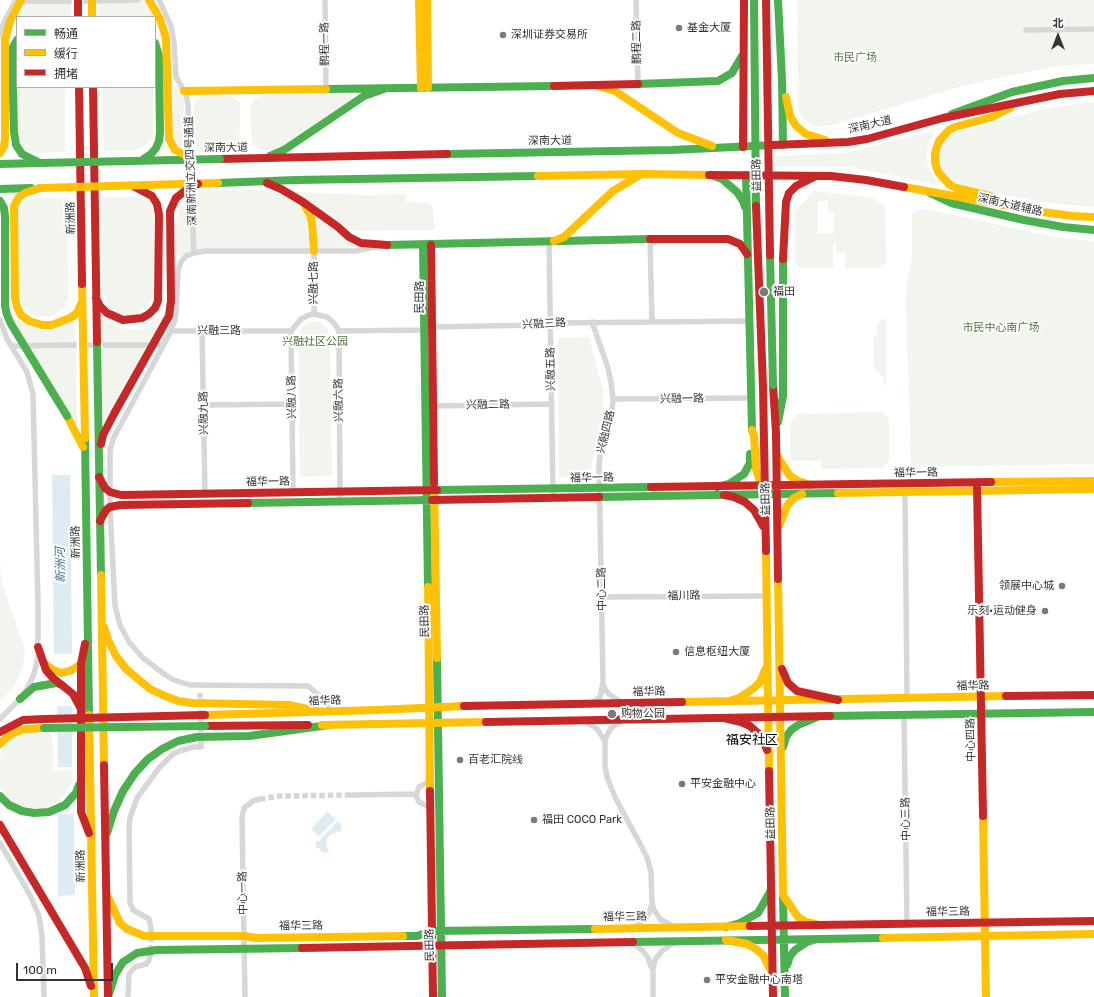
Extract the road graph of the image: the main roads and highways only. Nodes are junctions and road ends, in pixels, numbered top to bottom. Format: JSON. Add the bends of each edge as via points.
{"nodes":[{"id":1,"x":17,"y":0,"type":"edge"},
{"id":2,"x":78,"y":0,"type":"edge"},
{"id":3,"x":92,"y":0,"type":"edge"},
{"id":4,"x":149,"y":0,"type":"edge"},
{"id":5,"x":419,"y":0,"type":"edge"},
{"id":6,"x":427,"y":0,"type":"edge"},
{"id":7,"x":744,"y":0,"type":"edge"},
{"id":8,"x":754,"y":0,"type":"edge"},
{"id":9,"x":766,"y":0,"type":"edge"},
{"id":10,"x":778,"y":0,"type":"edge"},
{"id":11,"x":78,"y":16,"type":"edge"},
{"id":12,"x":92,"y":16,"type":"edge"},
{"id":13,"x":16,"y":42,"type":"edge"},
{"id":14,"x":156,"y":46,"type":"edge"},
{"id":15,"x":743,"y":49,"type":"junction"},
{"id":16,"x":1094,"y":78,"type":"edge"},
{"id":17,"x":782,"y":80,"type":"junction"},
{"id":18,"x":594,"y":85,"type":"junction"},
{"id":19,"x":79,"y":88,"type":"edge"},
{"id":20,"x":93,"y":88,"type":"edge"},
{"id":21,"x":425,"y":88,"type":"junction"},
{"id":22,"x":384,"y":89,"type":"junction"},
{"id":23,"x":184,"y":91,"type":"road end"},
{"id":24,"x":1094,"y":91,"type":"edge"},
{"id":25,"x":1020,"y":103,"type":"junction"},
{"id":26,"x":943,"y":118,"type":"junction"},
{"id":27,"x":848,"y":142,"type":"junction"},
{"id":28,"x":783,"y":146,"type":"junction"},
{"id":29,"x":744,"y":147,"type":"junction"},
{"id":30,"x":719,"y":148,"type":"junction"},
{"id":31,"x":0,"y":153,"type":"edge"},
{"id":32,"x":264,"y":158,"type":"junction"},
{"id":33,"x":193,"y":160,"type":"junction"},
{"id":34,"x":141,"y":161,"type":"junction"},
{"id":35,"x":0,"y":164,"type":"edge"},
{"id":36,"x":40,"y":164,"type":"junction"},
{"id":37,"x":643,"y":174,"type":"junction"},
{"id":38,"x":711,"y":174,"type":"junction"},
{"id":39,"x":746,"y":175,"type":"junction"},
{"id":40,"x":818,"y":175,"type":"junction"},
{"id":41,"x":263,"y":182,"type":"junction"},
{"id":42,"x":198,"y":184,"type":"junction"},
{"id":43,"x":133,"y":186,"type":"junction"},
{"id":44,"x":40,"y":188,"type":"junction"},
{"id":45,"x":0,"y":189,"type":"edge"},
{"id":46,"x":924,"y":190,"type":"junction"},
{"id":47,"x":0,"y":201,"type":"edge"},
{"id":48,"x":303,"y":202,"type":"junction"},
{"id":49,"x":1006,"y":204,"type":"junction"},
{"id":50,"x":747,"y":212,"type":"junction"},
{"id":51,"x":1094,"y":217,"type":"edge"},
{"id":52,"x":1094,"y":230,"type":"edge"},
{"id":53,"x":551,"y":241,"type":"junction"},
{"id":54,"x":427,"y":245,"type":"junction"},
{"id":55,"x":314,"y":251,"type":"road end"},
{"id":56,"x":748,"y":254,"type":"junction"},
{"id":57,"x":96,"y":297,"type":"junction"},
{"id":58,"x":83,"y":298,"type":"junction"},
{"id":59,"x":763,"y":404,"type":"junction"},
{"id":60,"x":776,"y":433,"type":"junction"},
{"id":61,"x":754,"y":435,"type":"junction"},
{"id":62,"x":776,"y":453,"type":"junction"},
{"id":63,"x":98,"y":456,"type":"junction"},
{"id":64,"x":86,"y":457,"type":"junction"},
{"id":65,"x":99,"y":476,"type":"junction"},
{"id":66,"x":1094,"y":481,"type":"edge"},
{"id":67,"x":811,"y":485,"type":"junction"},
{"id":68,"x":717,"y":487,"type":"junction"},
{"id":69,"x":977,"y":487,"type":"junction"},
{"id":70,"x":764,"y":489,"type":"junction"},
{"id":71,"x":1094,"y":489,"type":"edge"},
{"id":72,"x":776,"y":490,"type":"junction"},
{"id":73,"x":430,"y":491,"type":"junction"},
{"id":74,"x":802,"y":494,"type":"junction"},
{"id":75,"x":724,"y":495,"type":"junction"},
{"id":76,"x":430,"y":500,"type":"junction"},
{"id":77,"x":100,"y":521,"type":"junction"},
{"id":78,"x":777,"y":531,"type":"junction"},
{"id":79,"x":765,"y":532,"type":"junction"},
{"id":80,"x":101,"y":612,"type":"junction"},
{"id":81,"x":88,"y":624,"type":"junction"},
{"id":82,"x":38,"y":647,"type":"road end"},
{"id":83,"x":43,"y":662,"type":"junction"},
{"id":84,"x":779,"y":662,"type":"junction"},
{"id":85,"x":82,"y":664,"type":"junction"},
{"id":86,"x":767,"y":664,"type":"junction"},
{"id":87,"x":62,"y":685,"type":"junction"},
{"id":88,"x":1094,"y":695,"type":"edge"},
{"id":89,"x":981,"y":697,"type":"junction"},
{"id":90,"x":20,"y":699,"type":"road end"},
{"id":91,"x":780,"y":700,"type":"junction"},
{"id":92,"x":838,"y":700,"type":"junction"},
{"id":93,"x":729,"y":701,"type":"junction"},
{"id":94,"x":768,"y":701,"type":"junction"},
{"id":95,"x":433,"y":706,"type":"junction"},
{"id":96,"x":81,"y":710,"type":"junction"},
{"id":97,"x":325,"y":712,"type":"junction"},
{"id":98,"x":1094,"y":712,"type":"edge"},
{"id":99,"x":981,"y":714,"type":"junction"},
{"id":100,"x":780,"y":717,"type":"junction"},
{"id":101,"x":817,"y":717,"type":"junction"},
{"id":102,"x":724,"y":718,"type":"junction"},
{"id":103,"x":768,"y":718,"type":"junction"},
{"id":104,"x":434,"y":723,"type":"junction"},
{"id":105,"x":329,"y":725,"type":"junction"},
{"id":106,"x":0,"y":732,"type":"edge"},
{"id":107,"x":0,"y":744,"type":"edge"},
{"id":108,"x":781,"y":755,"type":"junction"},
{"id":109,"x":769,"y":756,"type":"junction"},
{"id":110,"x":81,"y":776,"type":"junction"},
{"id":111,"x":0,"y":796,"type":"edge"},
{"id":112,"x":0,"y":825,"type":"edge"},
{"id":113,"x":105,"y":841,"type":"junction"},
{"id":114,"x":92,"y":842,"type":"junction"},
{"id":115,"x":106,"y":888,"type":"junction"},
{"id":116,"x":771,"y":888,"type":"junction"},
{"id":117,"x":783,"y":895,"type":"junction"},
{"id":118,"x":1094,"y":920,"type":"edge"},
{"id":119,"x":985,"y":922,"type":"junction"},
{"id":120,"x":818,"y":925,"type":"junction"},
{"id":121,"x":772,"y":926,"type":"junction"},
{"id":122,"x":784,"y":926,"type":"junction"},
{"id":123,"x":726,"y":927,"type":"junction"},
{"id":124,"x":437,"y":931,"type":"junction"},
{"id":125,"x":1094,"y":934,"type":"edge"},
{"id":126,"x":985,"y":936,"type":"junction"},
{"id":127,"x":772,"y":939,"type":"junction"},
{"id":128,"x":784,"y":939,"type":"junction"},
{"id":129,"x":818,"y":939,"type":"junction"},
{"id":130,"x":726,"y":940,"type":"junction"},
{"id":131,"x":437,"y":945,"type":"junction"},
{"id":132,"x":772,"y":977,"type":"junction"},
{"id":133,"x":785,"y":978,"type":"junction"},
{"id":134,"x":94,"y":997,"type":"edge"},
{"id":135,"x":108,"y":997,"type":"edge"},
{"id":136,"x":434,"y":997,"type":"edge"},
{"id":137,"x":442,"y":997,"type":"edge"},
{"id":138,"x":773,"y":997,"type":"edge"},
{"id":139,"x":785,"y":997,"type":"edge"},
{"id":140,"x":986,"y":997,"type":"edge"}],
"edges":[{"from":1,"to":31,"type":"main road","bridge":true,"via":[[5,40],[5,139]]},
{"from":2,"to":11,"type":"main road"},
{"from":3,"to":12,"type":"main road"},
{"from":4,"to":33,"type":"main road","bridge":true,"via":[[160,19],[166,38],[169,139],[175,150]]},
{"from":5,"to":21,"type":"main road"},
{"from":6,"to":21,"type":"main road"},
{"from":7,"to":15,"type":"main road"},
{"from":8,"to":59,"type":"main road","name":"益田路","bridge":true,"via":[[755,165]]},
{"from":9,"to":60,"type":"main road","name":"益田路","bridge":true},
{"from":10,"to":17,"type":"main road"},
{"from":13,"to":36,"type":"main road","bridge":true,"via":[[12,55],[15,139],[22,154]]},
{"from":14,"to":34,"type":"main road","bridge":true,"via":[[159,56],[160,134],[156,148]]},
{"from":15,"to":18,"type":"main road","via":[[735,69],[718,81]]},
{"from":15,"to":29,"type":"main road"},
{"from":16,"to":26,"type":"main road","via":[[1062,81],[1012,92]]},
{"from":17,"to":27,"type":"main road","via":[[790,116],[800,130],[822,140]]},
{"from":17,"to":28,"type":"main road"},
{"from":18,"to":21,"type":"main road"},
{"from":18,"to":30,"type":"main road","via":[[615,91],[678,133]]},
{"from":19,"to":58,"type":"main road","name":"新洲路"},
{"from":20,"to":57,"type":"main road"},
{"from":21,"to":22,"type":"main road"},
{"from":22,"to":23,"type":"main road"},
{"from":22,"to":32,"type":"main road","via":[[364,96],[284,150]]},
{"from":24,"to":25,"type":"main road","name":"深南大道","via":[[1060,94]]},
{"from":25,"to":26,"type":"main road","name":"深南大道"},
{"from":25,"to":49,"type":"main road","via":[[992,117],[949,130],[939,141],[935,153],[938,172],[950,185],[990,196]]},
{"from":26,"to":27,"type":"main road","name":"深南大道"},
{"from":27,"to":28,"type":"main road","name":"深南大道"},
{"from":28,"to":29,"type":"main road","name":"深南大道"},
{"from":29,"to":30,"type":"main road","name":"深南大道"},
{"from":30,"to":32,"type":"main road","name":"深南大道"},
{"from":32,"to":33,"type":"main road","name":"深南大道","bridge":true},
{"from":33,"to":34,"type":"main road","name":"深南大道","bridge":true},
{"from":34,"to":36,"type":"main road","name":"深南大道","bridge":true},
{"from":35,"to":36,"type":"main road","name":"深南大道"},
{"from":37,"to":38,"type":"main road"},
{"from":37,"to":41,"type":"main road"},
{"from":37,"to":53,"type":"main road","via":[[613,191],[561,239]]},
{"from":38,"to":39,"type":"main road"},
{"from":38,"to":50,"type":"main road","via":[[722,179],[737,192]]},
{"from":39,"to":40,"type":"main road"},
{"from":39,"to":50,"type":"main road"},
{"from":40,"to":46,"type":"main road","via":[[854,178]]},
{"from":40,"to":60,"type":"main road","via":[[796,186],[789,193],[786,202],[783,259],[783,396]]},
{"from":41,"to":42,"type":"main road","bridge":true},
{"from":41,"to":48,"type":"main road"},
{"from":42,"to":43,"type":"main road","bridge":true},
{"from":42,"to":63,"type":"main road","bridge":true,"via":[[180,194],[171,206],[169,316],[103,435]]},
{"from":43,"to":44,"type":"main road","bridge":true},
{"from":43,"to":57,"type":"main road","via":[[152,196],[159,215],[159,295],[155,308],[142,318],[123,320],[107,313]]},
{"from":44,"to":45,"type":"main road"},
{"from":44,"to":58,"type":"main road","via":[[22,194],[13,212],[15,298],[18,311],[34,323],[52,324],[77,313]]},
{"from":46,"to":49,"type":"main road"},
{"from":46,"to":52,"type":"main road","name":"深南大道辅路","via":[[951,203],[1002,216]]},
{"from":47,"to":64,"type":"main road","bridge":true,"via":[[5,216],[7,315],[67,416]]},
{"from":48,"to":54,"type":"main road","via":[[349,237],[361,242]]},
{"from":48,"to":55,"type":"main road","via":[[312,223]]},
{"from":49,"to":51,"type":"main road","via":[[1058,214]]},
{"from":50,"to":56,"type":"main road"},
{"from":53,"to":54,"type":"main road"},
{"from":53,"to":56,"type":"main road","via":[[728,239],[740,244]]},
{"from":54,"to":73,"type":"main road","name":"民田路"},
{"from":56,"to":61,"type":"main road","via":[[751,428]]},
{"from":57,"to":63,"type":"main road"},
{"from":58,"to":64,"type":"main road","name":"新洲路"},
{"from":59,"to":61,"type":"main road"},
{"from":59,"to":70,"type":"main road","name":"益田路"},
{"from":60,"to":62,"type":"main road","name":"益田路"},
{"from":61,"to":68,"type":"main road","via":[[750,443],[750,463],[744,474],[729,484]]},
{"from":61,"to":70,"type":"main road","via":[[756,470]]},
{"from":62,"to":67,"type":"main road","via":[[790,476],[803,484]]},
{"from":62,"to":72,"type":"main road","name":"益田路"},
{"from":63,"to":65,"type":"main road"},
{"from":64,"to":81,"type":"main road","name":"新洲路"},
{"from":65,"to":73,"type":"main road","name":"福华一路","via":[[105,488],[120,495]]},
{"from":65,"to":77,"type":"main road"},
{"from":66,"to":69,"type":"main road","name":"福华一路"},
{"from":67,"to":69,"type":"main road","name":"福华一路"},
{"from":67,"to":72,"type":"main road","name":"福华一路"},
{"from":68,"to":70,"type":"main road","name":"福华一路"},
{"from":68,"to":73,"type":"main road","name":"福华一路"},
{"from":69,"to":71,"type":"main road","name":"福华一路"},
{"from":69,"to":74,"type":"main road","name":"福华一路","via":[[904,492]]},
{"from":69,"to":89,"type":"main road","name":"中心四路"},
{"from":70,"to":72,"type":"main road","name":"福华一路"},
{"from":70,"to":75,"type":"main road","name":"福华一路"},
{"from":70,"to":79,"type":"main road","name":"益田路"},
{"from":72,"to":74,"type":"main road","name":"福华一路"},
{"from":72,"to":78,"type":"main road","name":"益田路"},
{"from":73,"to":76,"type":"main road","name":"民田路"},
{"from":74,"to":78,"type":"main road","via":[[788,504]]},
{"from":75,"to":76,"type":"main road","name":"福华一路"},
{"from":75,"to":79,"type":"main road","via":[[745,502],[754,510]]},
{"from":76,"to":77,"type":"main road","name":"福华一路","via":[[120,505],[110,507]]},
{"from":76,"to":95,"type":"main road","name":"民田路"},
{"from":77,"to":80,"type":"main road"},
{"from":78,"to":84,"type":"main road","name":"益田路"},
{"from":79,"to":86,"type":"main road","name":"益田路"},
{"from":80,"to":97,"type":"main road","via":[[108,640],[116,656],[137,679],[165,696],[192,703],[289,705]]},
{"from":80,"to":113,"type":"main road"},
{"from":81,"to":85,"type":"main road"},
{"from":81,"to":114,"type":"main road","name":"新洲路"},
{"from":82,"to":83,"type":"main road"},
{"from":83,"to":85,"type":"main road","via":[[52,670],[62,673]]},
{"from":83,"to":87,"type":"main road","via":[[50,674]]},
{"from":84,"to":91,"type":"main road","name":"益田路"},
{"from":84,"to":92,"type":"main road","via":[[785,679],[797,691]]},
{"from":85,"to":96,"type":"main road"},
{"from":86,"to":93,"type":"main road","via":[[763,676],[754,688],[747,694]]},
{"from":86,"to":94,"type":"main road","name":"益田路"},
{"from":87,"to":90,"type":"main road","via":[[41,685]]},
{"from":87,"to":96,"type":"main road","via":[[78,700]]},
{"from":88,"to":89,"type":"main road","name":"福华路"},
{"from":89,"to":92,"type":"main road","name":"福华路"},
{"from":89,"to":99,"type":"main road","name":"中心四路"},
{"from":91,"to":92,"type":"main road","name":"福华路"},
{"from":91,"to":94,"type":"main road","name":"福华路"},
{"from":91,"to":100,"type":"main road","name":"益田路"},
{"from":93,"to":94,"type":"main road","name":"福华路"},
{"from":93,"to":95,"type":"main road","name":"福华路"},
{"from":94,"to":103,"type":"main road","name":"益田路"},
{"from":95,"to":97,"type":"main road","name":"福华路"},
{"from":95,"to":104,"type":"main road","name":"民田路"},
{"from":96,"to":110,"type":"main road"},
{"from":97,"to":106,"type":"main road","name":"福华路","bridge":true,"via":[[23,720]]},
{"from":98,"to":99,"type":"main road"},
{"from":99,"to":101,"type":"main road"},
{"from":99,"to":119,"type":"main road","name":"中心四路"},
{"from":100,"to":101,"type":"main road"},
{"from":100,"to":103,"type":"main road"},
{"from":100,"to":108,"type":"main road","name":"益田路"},
{"from":101,"to":108,"type":"main road","via":[[791,730],[786,737]]},
{"from":102,"to":103,"type":"main road"},
{"from":102,"to":104,"type":"main road"},
{"from":102,"to":109,"type":"main road","via":[[742,722],[756,730]]},
{"from":103,"to":109,"type":"main road","name":"益田路"},
{"from":104,"to":105,"type":"main road"},
{"from":104,"to":124,"type":"main road","name":"民田路"},
{"from":104,"to":124,"type":"main road","name":"民田路","via":[[430,781]]},
{"from":105,"to":107,"type":"main road","bridge":true,"via":[[25,729],[15,732]]},
{"from":105,"to":113,"type":"main road","via":[[249,736],[197,737],[162,748],[134,773],[114,811]]},
{"from":108,"to":117,"type":"main road","name":"益田路"},
{"from":109,"to":116,"type":"main road","name":"益田路"},
{"from":110,"to":111,"type":"main road","via":[[72,799],[49,812],[22,811],[8,805]]},
{"from":110,"to":114,"type":"main road","via":[[82,812]]},
{"from":112,"to":134,"type":"main road","via":[[85,968]]},
{"from":113,"to":115,"type":"main road"},
{"from":114,"to":134,"type":"main road","name":"新洲路"},
{"from":115,"to":124,"type":"main road","name":"福华三路","via":[[109,902],[120,923],[144,936],[417,936]]},
{"from":115,"to":135,"type":"main road"},
{"from":116,"to":121,"type":"main road","name":"益田路"},
{"from":116,"to":123,"type":"main road","via":[[768,900],[758,913]]},
{"from":117,"to":120,"type":"main road","via":[[798,917]]},
{"from":117,"to":122,"type":"main road","name":"益田路"},
{"from":118,"to":119,"type":"main road","name":"福华三路"},
{"from":119,"to":120,"type":"main road","name":"福华三路"},
{"from":119,"to":126,"type":"main road","name":"中心四路"},
{"from":120,"to":122,"type":"main road","name":"福华三路"},
{"from":121,"to":122,"type":"main road","name":"福华三路"},
{"from":121,"to":123,"type":"main road","name":"福华三路"},
{"from":121,"to":127,"type":"main road","name":"益田路"},
{"from":122,"to":128,"type":"main road","name":"益田路"},
{"from":123,"to":124,"type":"main road","name":"福华三路"},
{"from":124,"to":131,"type":"main road","name":"民田路"},
{"from":125,"to":126,"type":"main road","name":"福华三路"},
{"from":126,"to":129,"type":"main road","name":"福华三路"},
{"from":126,"to":140,"type":"main road","name":"中心四路"},
{"from":127,"to":128,"type":"main road","name":"福华三路"},
{"from":127,"to":130,"type":"main road","name":"福华三路"},
{"from":127,"to":132,"type":"main road","name":"益田路"},
{"from":128,"to":129,"type":"main road","name":"福华三路"},
{"from":128,"to":133,"type":"main road","name":"益田路"},
{"from":129,"to":133,"type":"main road","via":[[807,942],[795,950],[790,956]]},
{"from":130,"to":131,"type":"main road","name":"福华三路"},
{"from":130,"to":132,"type":"main road","via":[[756,948],[769,964]]},
{"from":131,"to":135,"type":"main road","name":"福华三路","via":[[244,948],[137,953],[124,962],[115,975]]},
{"from":131,"to":136,"type":"main road","name":"民田路"},
{"from":131,"to":137,"type":"main road","name":"民田路"},
{"from":132,"to":138,"type":"main road","name":"益田路"},
{"from":133,"to":139,"type":"main road","name":"益田路"}]}
